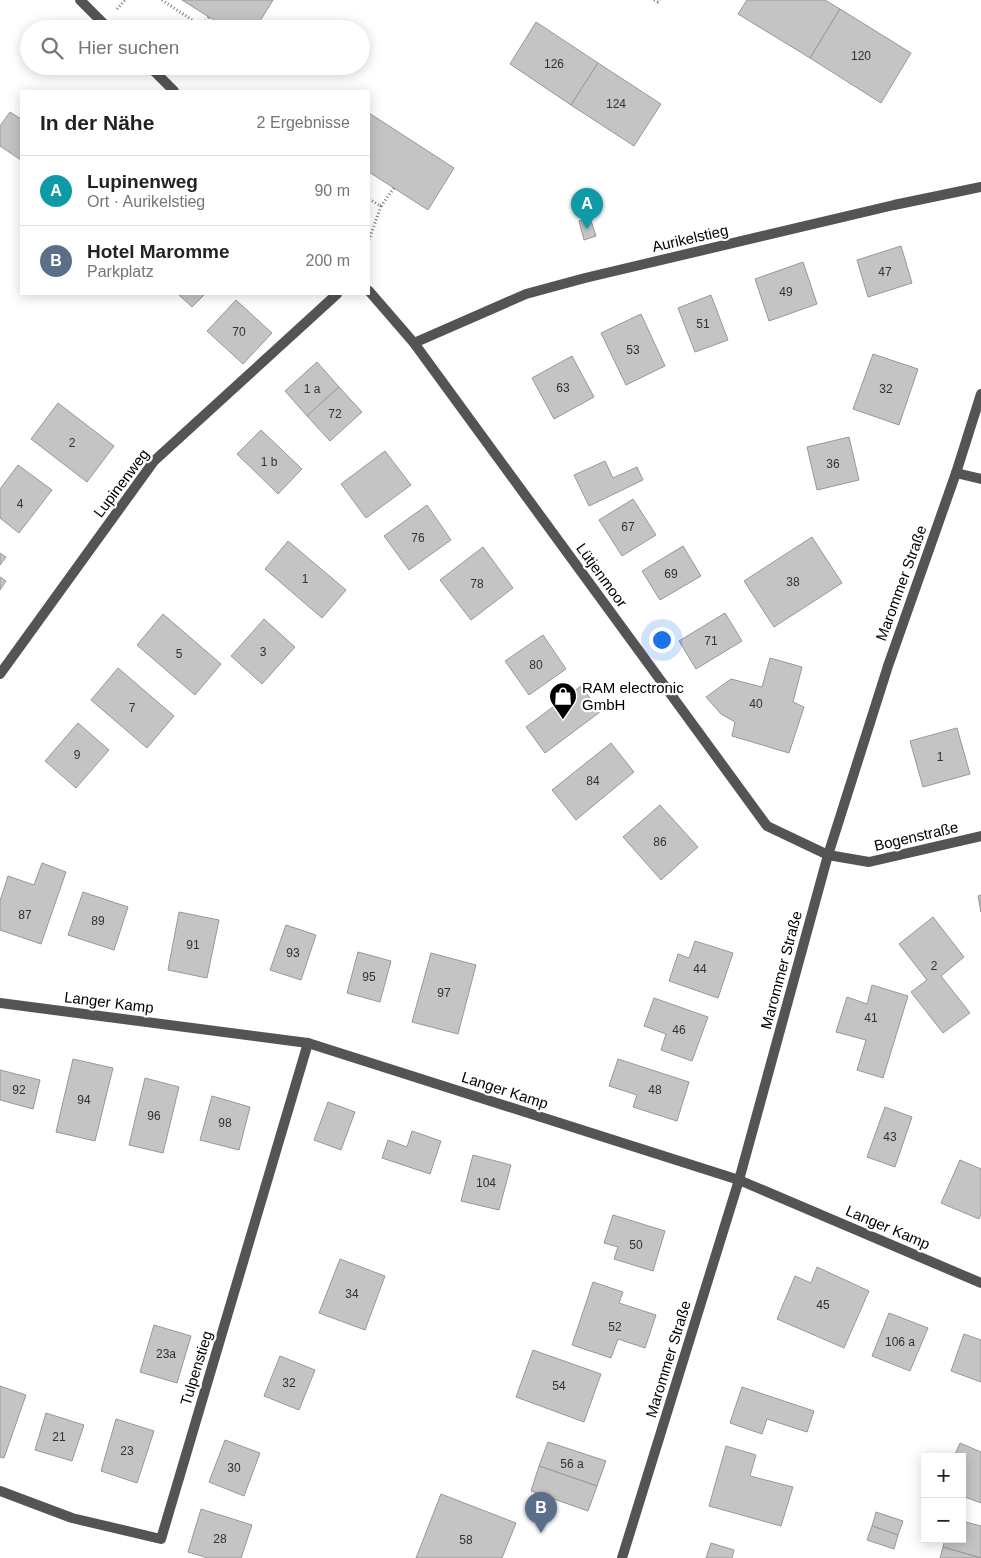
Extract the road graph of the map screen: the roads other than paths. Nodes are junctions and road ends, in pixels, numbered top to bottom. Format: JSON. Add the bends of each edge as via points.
{"nodes":[{"id":1,"x":80,"y":0,"type":"edge"},
{"id":2,"x":100,"y":20,"type":"edge"},
{"id":3,"x":158,"y":75,"type":"edge"},
{"id":4,"x":173,"y":90,"type":"edge"},
{"id":5,"x":981,"y":187,"type":"edge"},
{"id":6,"x":370,"y":292,"type":"edge"},
{"id":7,"x":336,"y":295,"type":"edge"},
{"id":8,"x":414,"y":343,"type":"junction"},
{"id":9,"x":981,"y":394,"type":"edge"},
{"id":10,"x":956,"y":473,"type":"junction"},
{"id":11,"x":981,"y":479,"type":"edge"},
{"id":12,"x":0,"y":674,"type":"edge"},
{"id":13,"x":981,"y":836,"type":"edge"},
{"id":14,"x":828,"y":855,"type":"junction"},
{"id":15,"x":0,"y":1003,"type":"edge"},
{"id":16,"x":308,"y":1043,"type":"junction"},
{"id":17,"x":739,"y":1180,"type":"junction"},
{"id":18,"x":981,"y":1283,"type":"edge"},
{"id":19,"x":0,"y":1491,"type":"edge"},
{"id":20,"x":622,"y":1558,"type":"edge"}],
"edges":[{"from":1,"to":2,"type":"street"},
{"from":3,"to":4,"type":"street"},
{"from":5,"to":8,"type":"street","name":"Aurikelstieg","via":[[875,209],[526,294]]},
{"from":6,"to":8,"type":"street","name":"Lütjenmoor"},
{"from":7,"to":12,"type":"street","name":"Lupinenweg","via":[[154,461]]},
{"from":8,"to":14,"type":"street","name":"Lütjenmoor","via":[[767,826]]},
{"from":9,"to":10,"type":"street","name":"Marommer Straße"},
{"from":10,"to":11,"type":"street"},
{"from":10,"to":14,"type":"street","name":"Marommer Straße","via":[[888,666]]},
{"from":13,"to":14,"type":"street","name":"Bogenstraße","via":[[869,862]]},
{"from":14,"to":17,"type":"street","name":"Marommer Straße"},
{"from":15,"to":16,"type":"street","name":"Langer Kamp"},
{"from":16,"to":17,"type":"street","name":"Langer Kamp"},
{"from":16,"to":19,"type":"street","name":"Tulpenstieg","via":[[161,1539],[72,1518]]},
{"from":17,"to":18,"type":"street","name":"Langer Kamp"},
{"from":17,"to":20,"type":"street","name":"Marommer Straße"}]}
